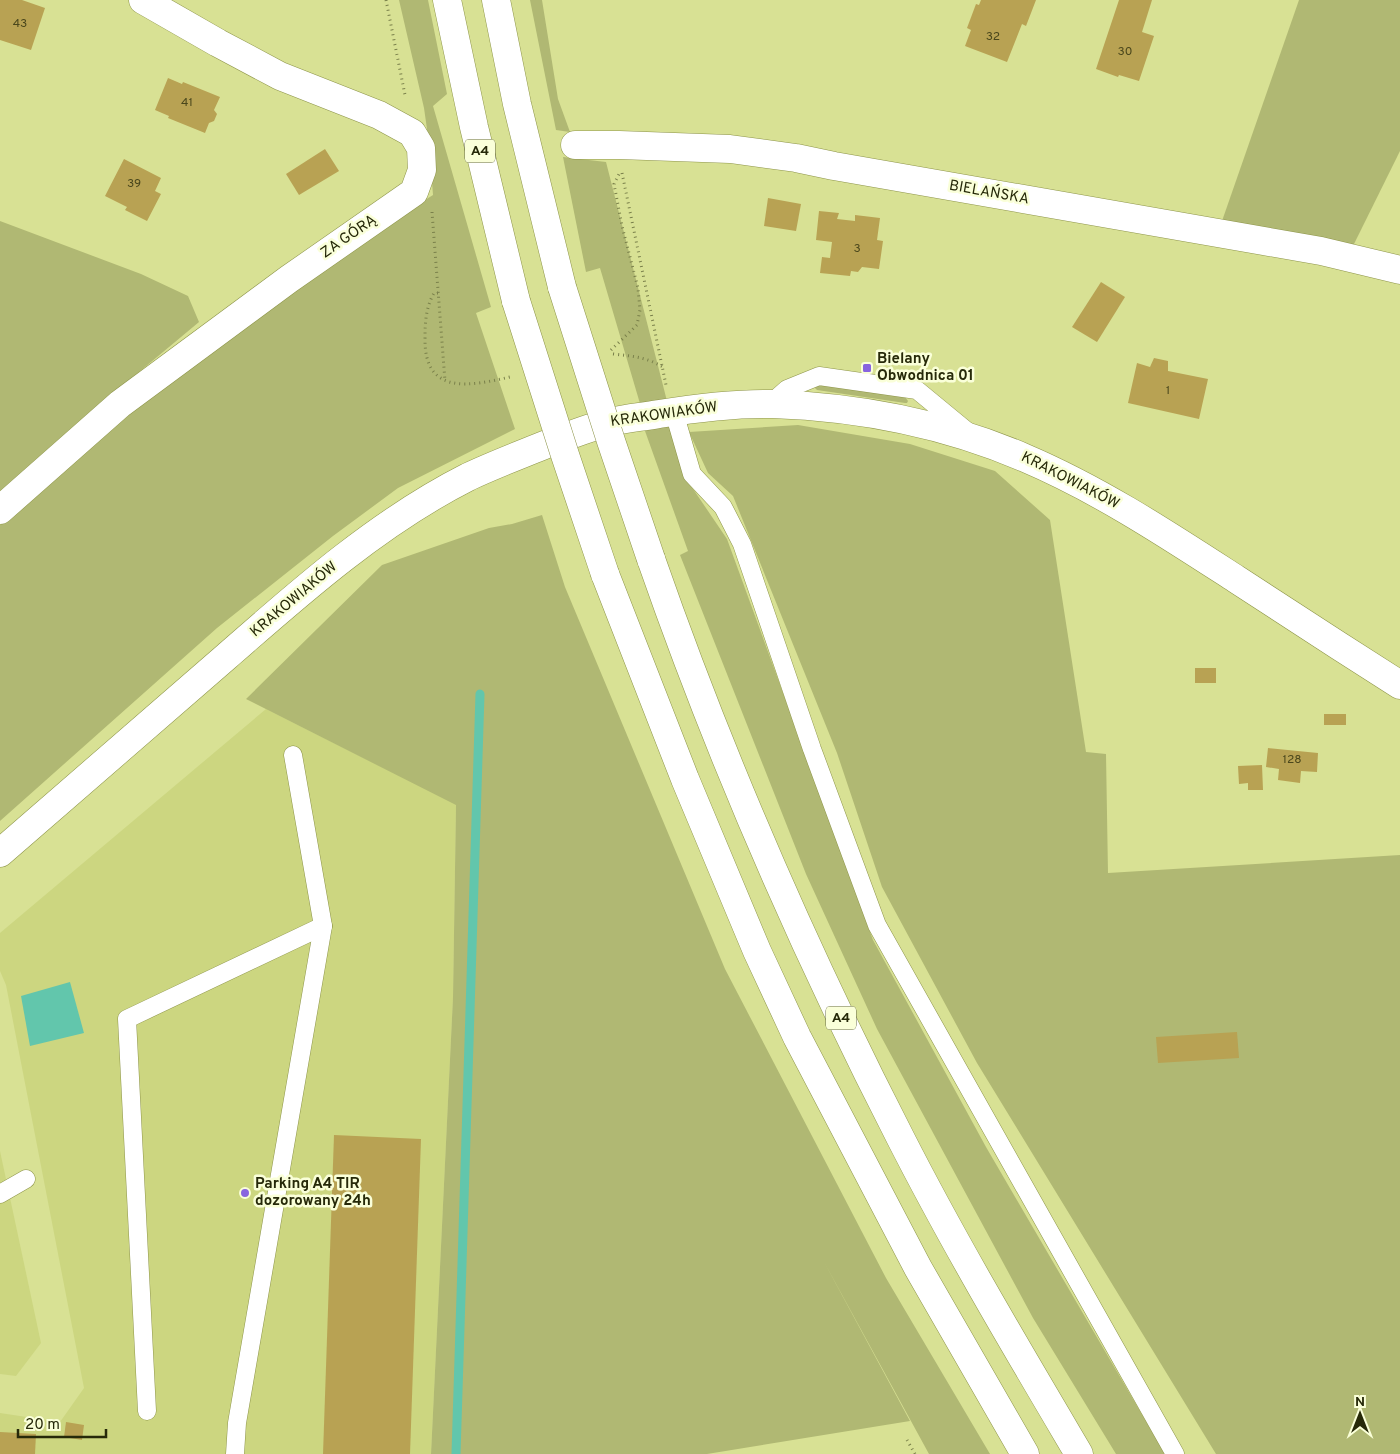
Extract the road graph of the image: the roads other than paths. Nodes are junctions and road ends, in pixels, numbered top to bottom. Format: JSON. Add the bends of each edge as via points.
{"nodes":[{"id":1,"x":143,"y":0,"type":"edge"},
{"id":2,"x":447,"y":0,"type":"edge"},
{"id":3,"x":496,"y":0,"type":"edge"},
{"id":4,"x":574,"y":145,"type":"dead end"},
{"id":5,"x":1400,"y":270,"type":"edge"},
{"id":6,"x":671,"y":400,"type":"junction"},
{"id":7,"x":0,"y":510,"type":"edge"},
{"id":8,"x":1400,"y":685,"type":"edge"},
{"id":9,"x":293,"y":754,"type":"dead end"},
{"id":10,"x":0,"y":853,"type":"edge"},
{"id":11,"x":323,"y":926,"type":"junction"},
{"id":12,"x":26,"y":1179,"type":"dead end"},
{"id":13,"x":0,"y":1194,"type":"edge"},
{"id":14,"x":147,"y":1411,"type":"dead end"},
{"id":15,"x":235,"y":1454,"type":"edge"},
{"id":16,"x":1025,"y":1454,"type":"edge"},
{"id":17,"x":1079,"y":1454,"type":"edge"},
{"id":18,"x":1175,"y":1454,"type":"edge"}],
"edges":[{"from":1,"to":7,"type":"main road","name":"ZA GÓRĄ","via":[[280,76],[379,116],[412,133],[421,148],[422,170],[414,192],[289,279],[120,404]]},
{"from":2,"to":16,"type":"main road","number":"A4","bridge":true,"via":[[516,301],[605,574],[688,788],[789,1020],[918,1268]]},
{"from":3,"to":17,"type":"main road","number":"A4","bridge":true,"via":[[562,287],[681,646],[778,881],[834,1005],[958,1245]]},
{"from":4,"to":5,"type":"main road","name":"BIELAŃSKA","via":[[730,149],[796,158],[1321,252]]},
{"from":6,"to":8,"type":"main road","name":"KRAKOWIAKÓW","via":[[727,406],[770,404],[839,409],[883,416],[934,427],[1023,457],[1102,496],[1187,547]]},
{"from":6,"to":10,"type":"main road","name":"KRAKOWIAKÓW","via":[[577,431],[480,472],[388,526],[326,571]]},
{"from":6,"to":18,"type":"lane","via":[[692,474],[723,507],[742,544],[877,926]]},
{"from":9,"to":11,"type":"lane"},
{"from":11,"to":14,"type":"lane","via":[[127,1019]]},
{"from":11,"to":15,"type":"lane","via":[[237,1423]]},
{"from":12,"to":13,"type":"lane"}]}
